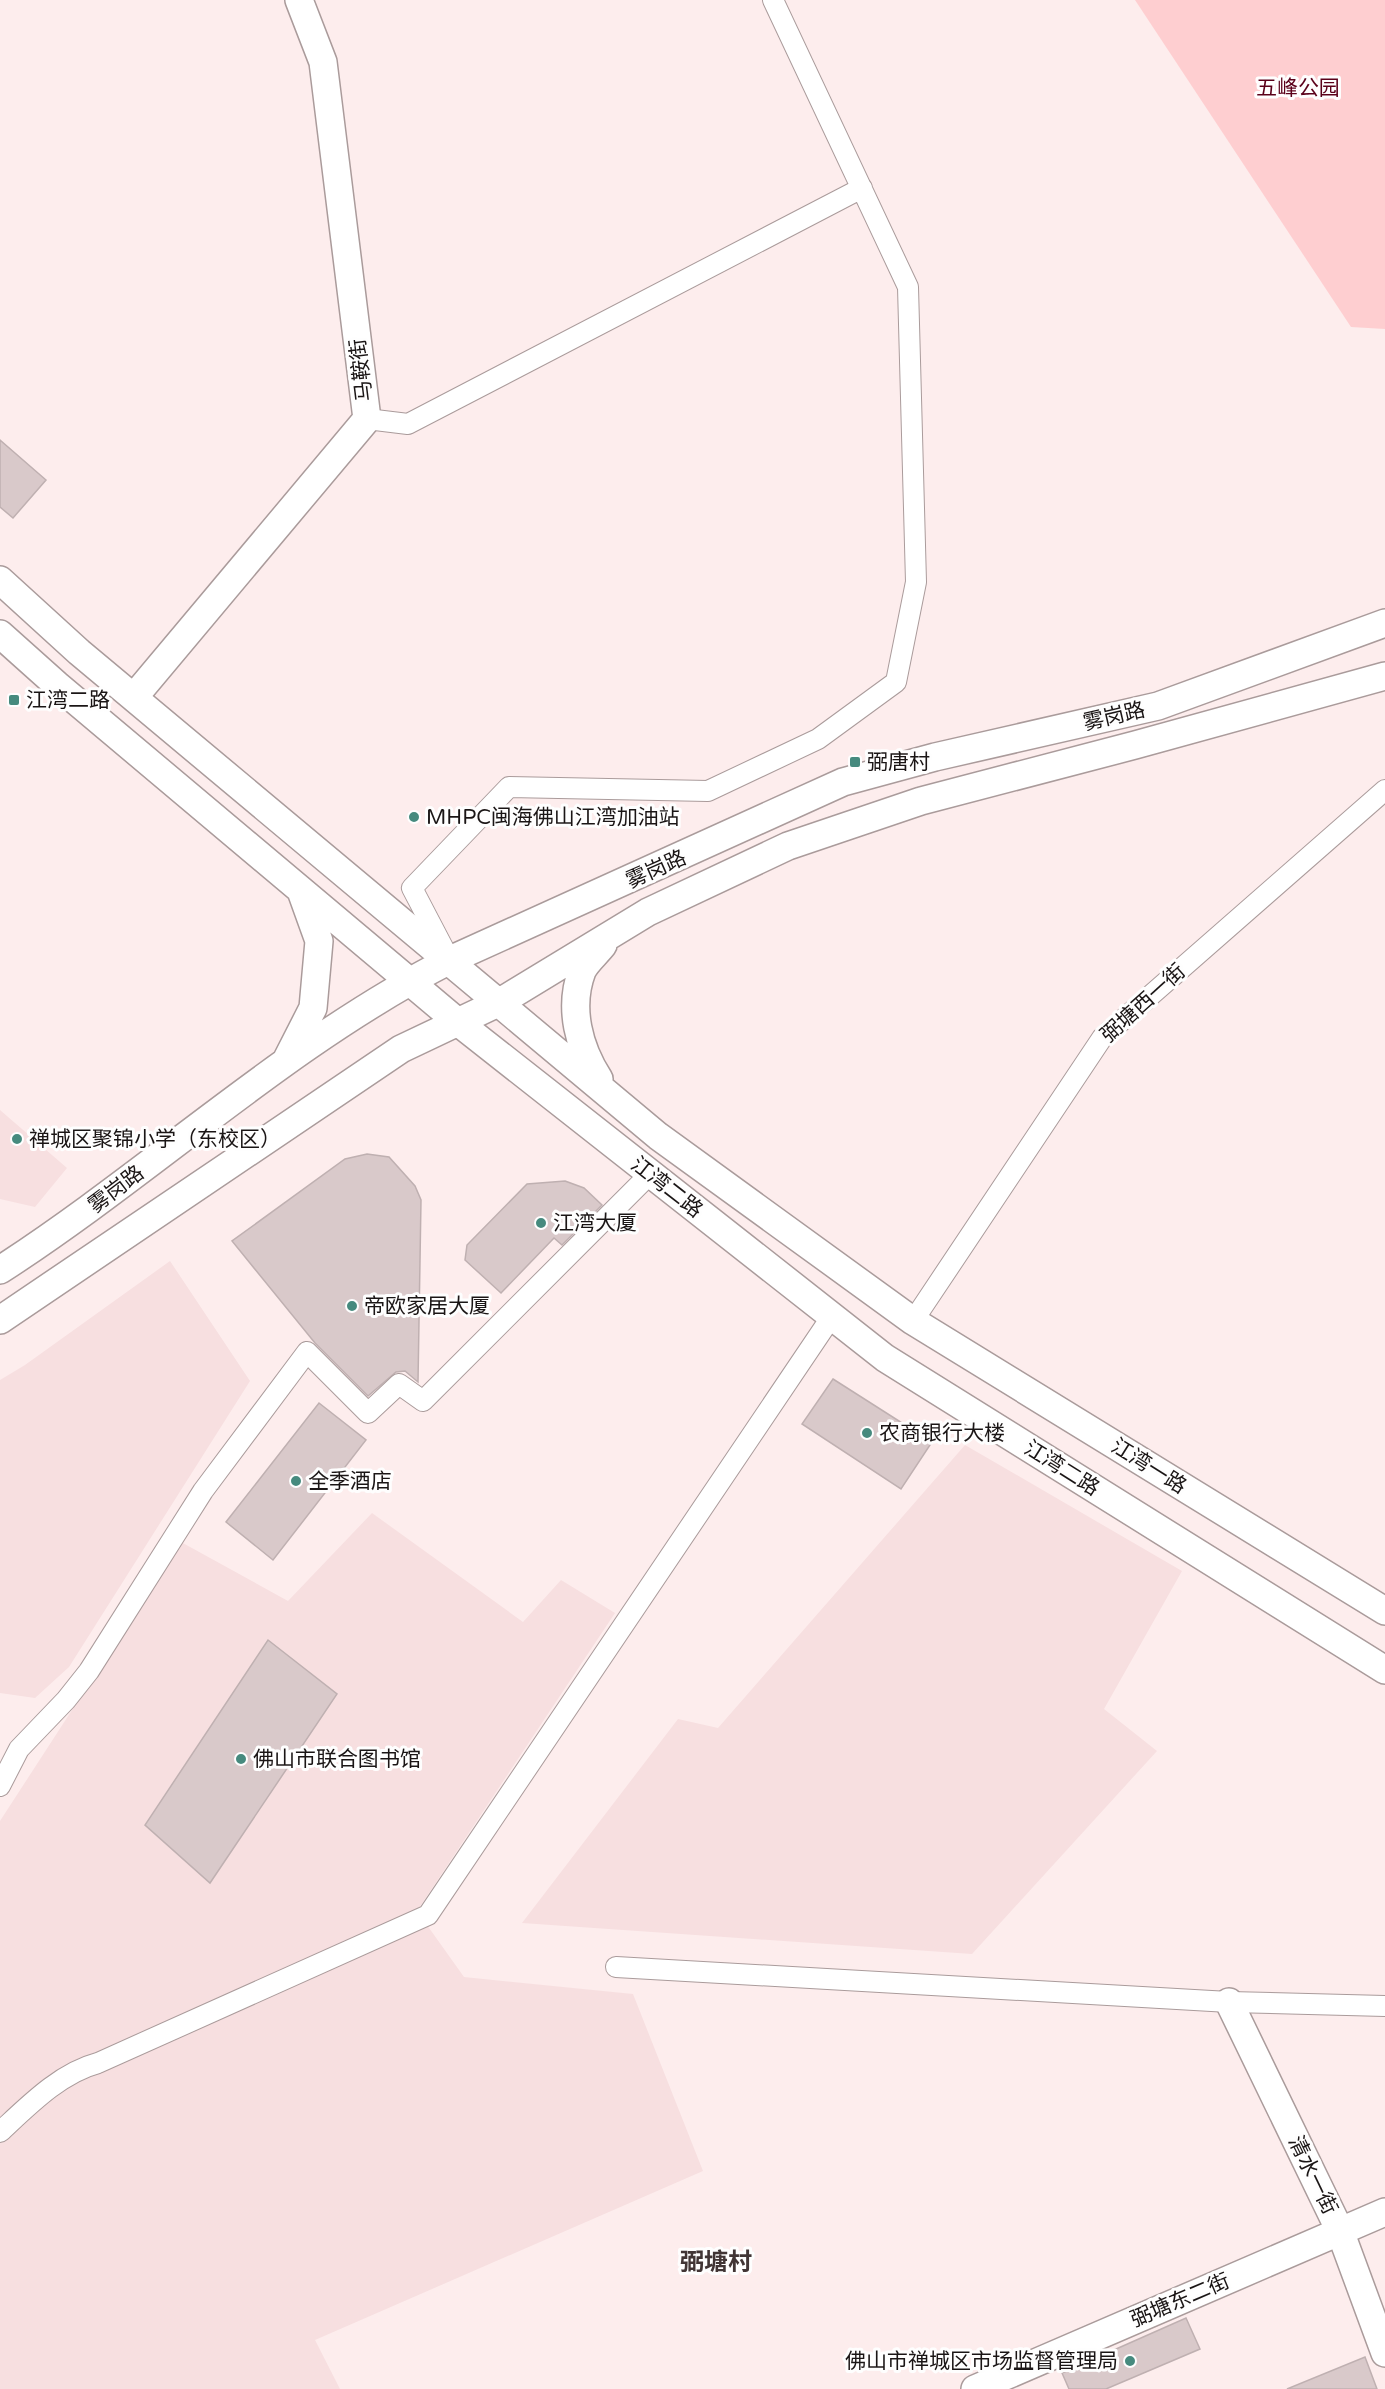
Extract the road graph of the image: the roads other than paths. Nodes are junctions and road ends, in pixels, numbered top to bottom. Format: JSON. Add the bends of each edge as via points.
{"nodes":[{"id":1,"x":299,"y":0,"type":"edge"},
{"id":2,"x":773,"y":0,"type":"edge"},
{"id":3,"x":862,"y":188,"type":"junction"},
{"id":4,"x":367,"y":419,"type":"junction"},
{"id":5,"x":0,"y":580,"type":"edge"},
{"id":6,"x":1385,"y":623,"type":"edge"},
{"id":7,"x":0,"y":634,"type":"edge"},
{"id":8,"x":1385,"y":676,"type":"edge"},
{"id":9,"x":134,"y":697,"type":"junction"},
{"id":10,"x":1385,"y":790,"type":"edge"},
{"id":11,"x":301,"y":890,"type":"junction"},
{"id":12,"x":615,"y":932,"type":"junction"},
{"id":13,"x":450,"y":960,"type":"junction"},
{"id":14,"x":410,"y":981,"type":"junction"},
{"id":15,"x":500,"y":1002,"type":"junction"},
{"id":16,"x":459,"y":1023,"type":"junction"},
{"id":17,"x":286,"y":1061,"type":"junction"},
{"id":18,"x":607,"y":1093,"type":"junction"},
{"id":19,"x":650,"y":1174,"type":"junction"},
{"id":20,"x":0,"y":1270,"type":"edge"},
{"id":21,"x":832,"y":1316,"type":"junction"},
{"id":22,"x":0,"y":1320,"type":"edge"},
{"id":23,"x":913,"y":1322,"type":"junction"},
{"id":24,"x":1385,"y":1611,"type":"edge"},
{"id":25,"x":1385,"y":1670,"type":"edge"},
{"id":26,"x":0,"y":1786,"type":"edge"},
{"id":27,"x":616,"y":1967,"type":"dead end"},
{"id":28,"x":1229,"y":2002,"type":"junction"},
{"id":29,"x":1385,"y":2006,"type":"edge"},
{"id":30,"x":0,"y":2132,"type":"edge"},
{"id":31,"x":1385,"y":2212,"type":"edge"},
{"id":32,"x":1340,"y":2230,"type":"junction"},
{"id":33,"x":1385,"y":2353,"type":"edge"},
{"id":34,"x":975,"y":2389,"type":"edge"}],
"edges":[{"from":1,"to":4,"type":"main road","name":"马鞍街","via":[[323,62]]},
{"from":2,"to":3,"type":"street"},
{"from":3,"to":4,"type":"street","via":[[408,424]]},
{"from":3,"to":13,"type":"street","via":[[908,286],[916,582],[896,682],[818,739],[708,791],[509,787],[412,888]]},
{"from":4,"to":9,"type":"main road","name":"马鞍街"},
{"from":5,"to":9,"type":"main road","name":"江湾二路"},
{"from":6,"to":13,"type":"main road","name":"雾岗路","via":[[1158,706],[843,782]]},
{"from":7,"to":11,"type":"main road","name":"江湾二路"},
{"from":8,"to":12,"type":"main road","name":"雾岗路","via":[[921,801],[788,846],[648,912]]},
{"from":9,"to":13,"type":"main road","name":"江湾二路"},
{"from":10,"to":23,"type":"street","name":"弼塘西一街","via":[[1102,1038]]},
{"from":11,"to":14,"type":"main road","name":"江湾二路"},
{"from":11,"to":17,"type":"main road","via":[[319,941],[313,1008]]},
{"from":12,"to":15,"type":"main road","name":"雾岗路"},
{"from":12,"to":18,"type":"main road","via":[[582,970],[575,1013],[584,1056]]},
{"from":13,"to":14,"type":"main road","name":"雾岗路"},
{"from":13,"to":15,"type":"main road","name":"江湾二路"},
{"from":14,"to":16,"type":"main road","name":"江湾二路"},
{"from":14,"to":17,"type":"main road","name":"雾岗路"},
{"from":15,"to":16,"type":"main road","name":"雾岗路"},
{"from":15,"to":18,"type":"main road","name":"江湾二路"},
{"from":16,"to":19,"type":"main road","name":"江湾二路"},
{"from":16,"to":22,"type":"main road","name":"雾岗路","via":[[401,1049]]},
{"from":17,"to":20,"type":"main road","name":"雾岗路","via":[[60,1232]]},
{"from":18,"to":23,"type":"main road","name":"江湾二路","via":[[658,1136]]},
{"from":19,"to":21,"type":"main road","name":"江湾二路"},
{"from":19,"to":26,"type":"street","via":[[423,1401],[399,1384],[368,1413],[307,1352],[203,1491],[89,1671],[19,1749]]},
{"from":21,"to":25,"type":"main road","name":"江湾二路","via":[[885,1358]]},
{"from":21,"to":30,"type":"street","via":[[428,1915],[85,2067],[38,2097]]},
{"from":23,"to":24,"type":"main road","name":"江湾一路"},
{"from":27,"to":28,"type":"street"},
{"from":28,"to":29,"type":"street"},
{"from":28,"to":32,"type":"main road","name":"清水一街"},
{"from":31,"to":32,"type":"main road","name":"弼塘东二街"},
{"from":32,"to":33,"type":"main road","name":"清水一街"},
{"from":32,"to":34,"type":"main road","name":"弼塘东二街"}]}
